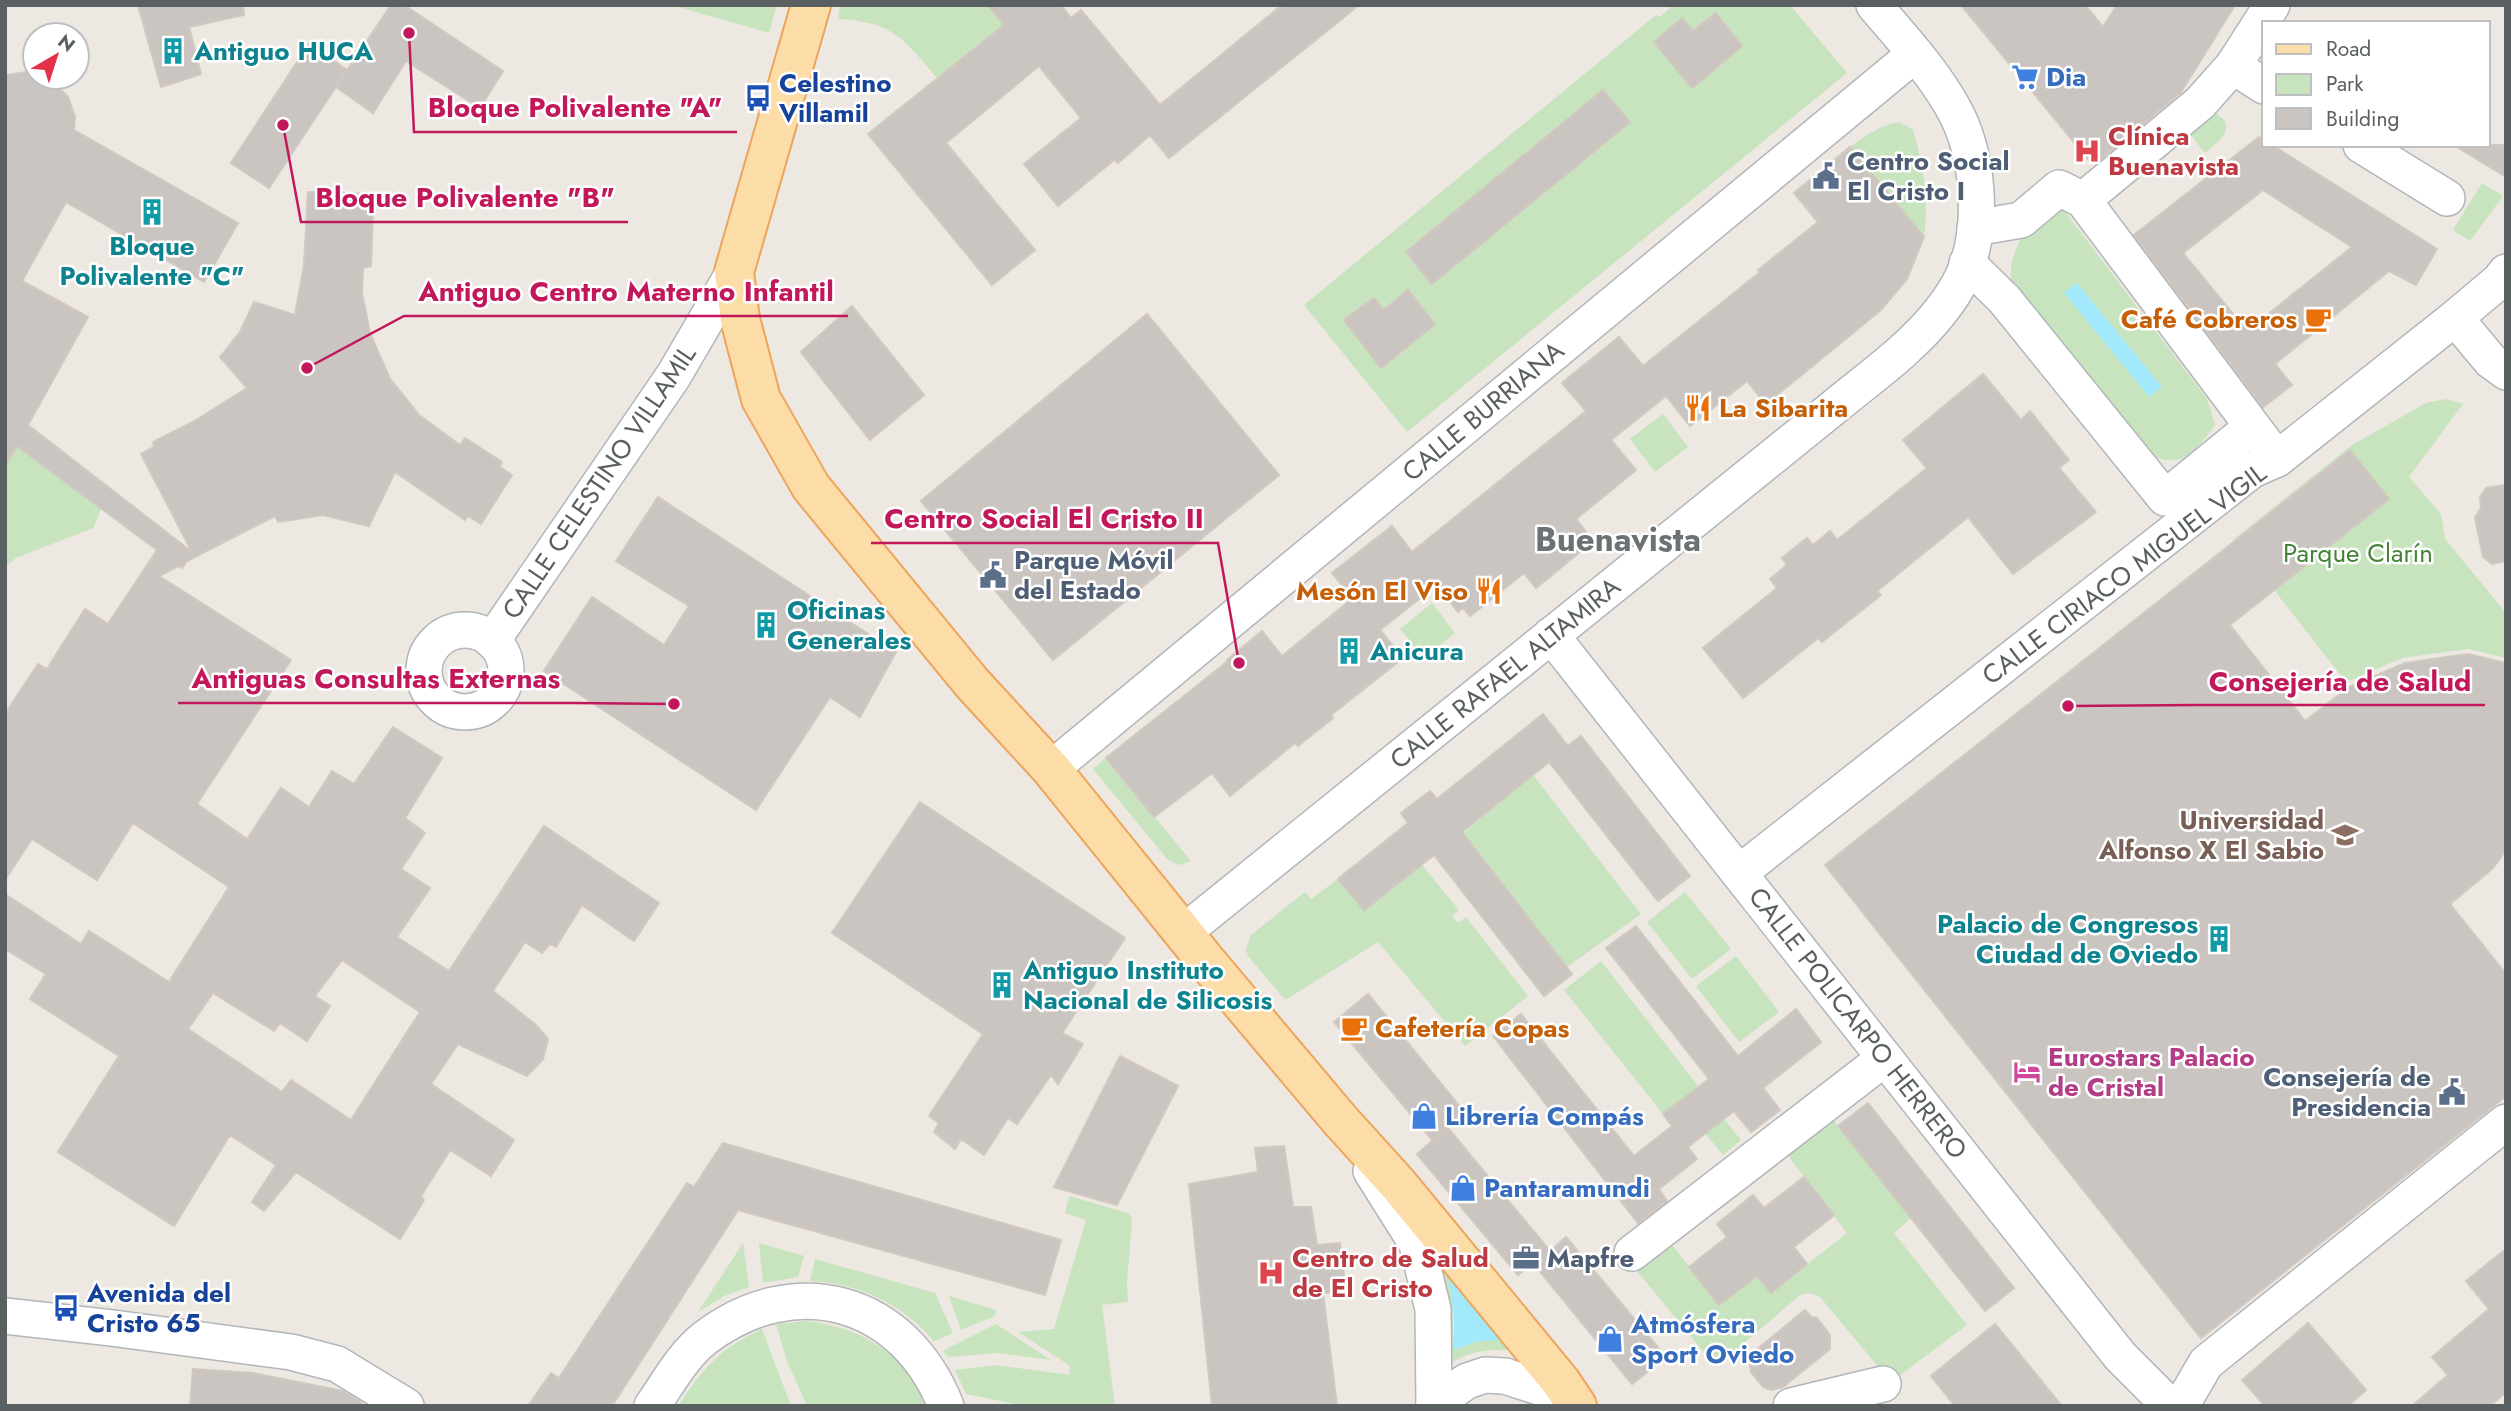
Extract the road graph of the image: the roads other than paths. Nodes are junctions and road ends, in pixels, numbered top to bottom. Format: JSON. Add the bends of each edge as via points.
{"nodes":[{"id":1,"x":811,"y":5,"type":"edge"},
{"id":2,"x":1874,"y":5,"type":"edge"},
{"id":3,"x":2272,"y":5,"type":"edge"},
{"id":4,"x":1915,"y":54,"type":"junction"},
{"id":5,"x":2233,"y":66,"type":"junction"},
{"id":6,"x":2262,"y":85,"type":"edge"},
{"id":7,"x":2364,"y":147,"type":"edge"},
{"id":8,"x":2447,"y":198,"type":"dead end"},
{"id":9,"x":2083,"y":200,"type":"junction"},
{"id":10,"x":1975,"y":228,"type":"junction"},
{"id":11,"x":1968,"y":263,"type":"junction"},
{"id":12,"x":734,"y":272,"type":"junction"},
{"id":13,"x":2506,"y":272,"type":"edge"},
{"id":14,"x":2455,"y":318,"type":"junction"},
{"id":15,"x":2506,"y":372,"type":"edge"},
{"id":16,"x":2252,"y":427,"type":"junction"},
{"id":17,"x":2277,"y":459,"type":"junction"},
{"id":18,"x":1552,"y":635,"type":"junction"},
{"id":19,"x":492,"y":641,"type":"dead end"},
{"id":20,"x":1051,"y":769,"type":"junction"},
{"id":21,"x":1739,"y":873,"type":"junction"},
{"id":22,"x":1184,"y":932,"type":"junction"},
{"id":23,"x":1885,"y":1058,"type":"junction"},
{"id":24,"x":1340,"y":1120,"type":"junction"},
{"id":25,"x":2506,"y":1122,"type":"edge"},
{"id":26,"x":1632,"y":1253,"type":"dead end"},
{"id":27,"x":5,"y":1316,"type":"edge"},
{"id":28,"x":1883,"y":1384,"type":"dead end"},
{"id":29,"x":381,"y":1400,"type":"edge"},
{"id":30,"x":1434,"y":1405,"type":"edge"},
{"id":31,"x":652,"y":1406,"type":"edge"},
{"id":32,"x":946,"y":1406,"type":"edge"},
{"id":33,"x":1569,"y":1406,"type":"edge"},
{"id":34,"x":1577,"y":1406,"type":"edge"},
{"id":35,"x":1791,"y":1406,"type":"edge"},
{"id":36,"x":2170,"y":1406,"type":"edge"},
{"id":37,"x":2181,"y":1406,"type":"edge"}],
"edges":[{"from":1,"to":12,"type":"main road","name":"CALLE CELESTINO VILLAMIL"},
{"from":2,"to":4,"type":"street","name":"CALLE RAFAEL ALTAMIRA"},
{"from":3,"to":5,"type":"street"},
{"from":4,"to":10,"type":"street","name":"CALLE RAFAEL ALTAMIRA","via":[[1953,107],[1965,134],[1973,165]]},
{"from":4,"to":20,"type":"street","name":"CALLE BURRIANA"},
{"from":5,"to":6,"type":"street"},
{"from":5,"to":9,"type":"street","via":[[2200,103]]},
{"from":7,"to":8,"type":"street"},
{"from":9,"to":10,"type":"street","via":[[2059,188],[2021,220]]},
{"from":9,"to":16,"type":"street"},
{"from":10,"to":11,"type":"street","name":"CALLE RAFAEL ALTAMIRA"},
{"from":11,"to":16,"type":"street","via":[[2004,299],[2165,498]]},
{"from":11,"to":18,"type":"street","name":"CALLE RAFAEL ALTAMIRA","via":[[1940,312],[1913,341]]},
{"from":12,"to":19,"type":"street","name":"CALLE CELESTINO VILLAMIL","via":[[674,376]]},
{"from":12,"to":20,"type":"main road","via":[[740,319],[761,399],[811,488],[972,683]]},
{"from":13,"to":14,"type":"street","name":"CALLE CIRIACO MIGUEL VIGIL"},
{"from":14,"to":15,"type":"street"},
{"from":14,"to":17,"type":"street","name":"CALLE CIRIACO MIGUEL VIGIL"},
{"from":16,"to":17,"type":"street"},
{"from":17,"to":21,"type":"street","name":"CALLE CIRIACO MIGUEL VIGIL","via":[[2252,470]]},
{"from":18,"to":21,"type":"street","name":"CALLE POLICARPO HERRERO"},
{"from":18,"to":22,"type":"street","name":"CALLE RAFAEL ALTAMIRA"},
{"from":20,"to":22,"type":"main road"},
{"from":21,"to":23,"type":"street","name":"CALLE POLICARPO HERRERO"},
{"from":22,"to":24,"type":"main road"},
{"from":23,"to":26,"type":"street"},
{"from":23,"to":36,"type":"street","name":"CALLE POLICARPO HERRERO","via":[[2120,1356]]},
{"from":24,"to":30,"type":"street","via":[[1416,1244],[1433,1308]]},
{"from":24,"to":34,"type":"main road"},
{"from":25,"to":37,"type":"street","via":[[2206,1363]]},
{"from":27,"to":29,"type":"street","via":[[291,1352],[337,1364]]},
{"from":28,"to":35,"type":"street"},
{"from":30,"to":33,"type":"street","via":[[1467,1381],[1505,1376],[1551,1391]]},
{"from":31,"to":32,"type":"street","via":[[703,1340],[733,1319],[787,1301],[814,1300],[844,1306],[891,1330],[926,1367]]}]}
